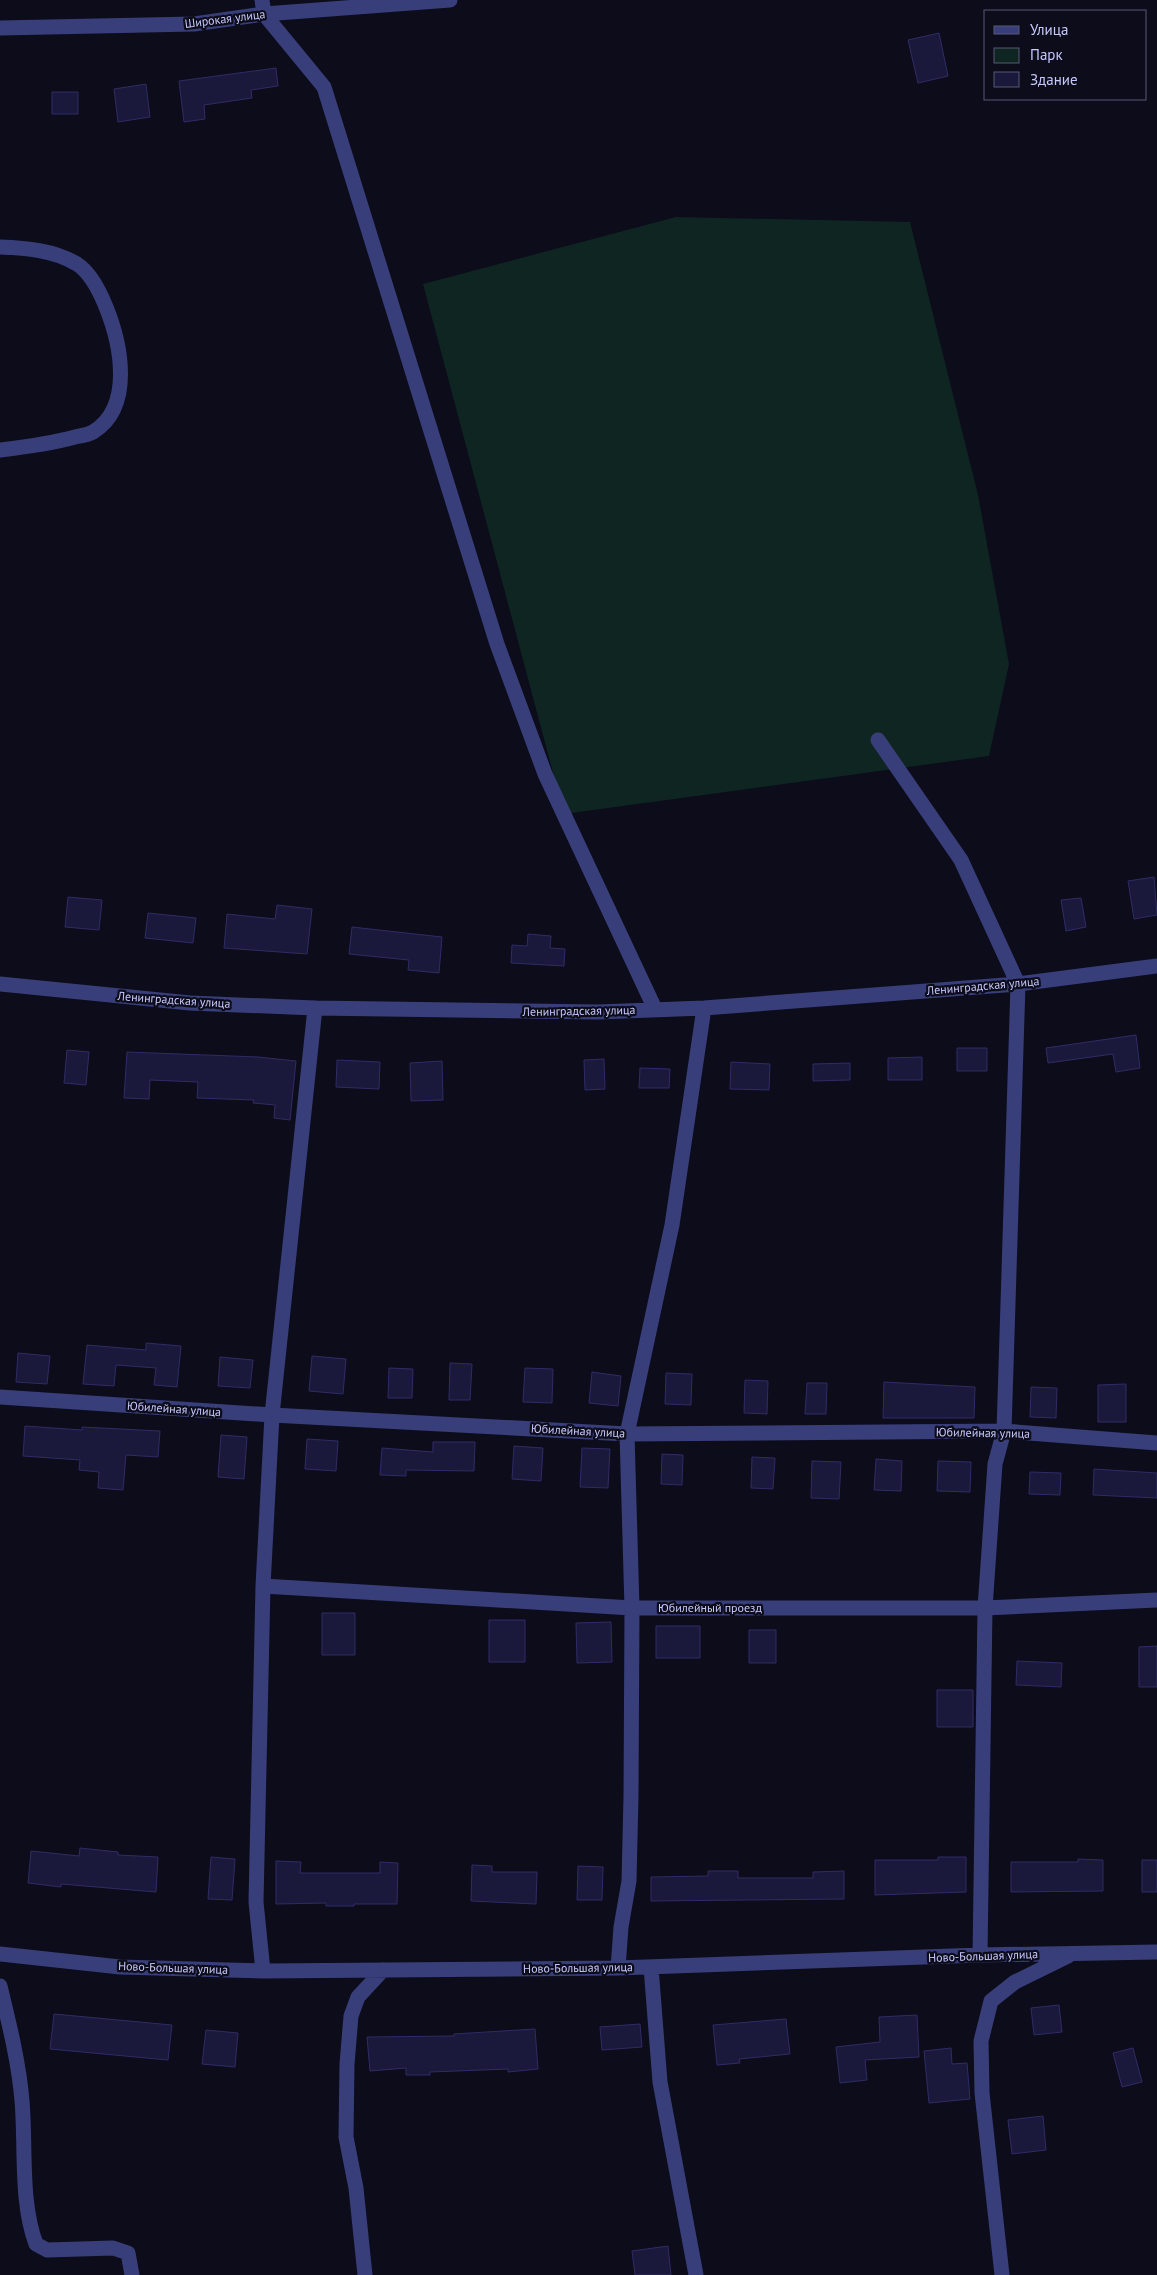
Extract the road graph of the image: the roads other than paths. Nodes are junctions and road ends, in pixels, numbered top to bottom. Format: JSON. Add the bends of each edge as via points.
{"nodes":[{"id":1,"x":450,"y":0,"type":"edge"},
{"id":2,"x":263,"y":7,"type":"edge"},
{"id":3,"x":0,"y":28,"type":"edge"},
{"id":4,"x":0,"y":247,"type":"edge"},
{"id":5,"x":0,"y":450,"type":"edge"},
{"id":6,"x":878,"y":740,"type":"dead end"},
{"id":7,"x":1157,"y":966,"type":"edge"},
{"id":8,"x":0,"y":984,"type":"edge"},
{"id":9,"x":1018,"y":984,"type":"junction"},
{"id":10,"x":315,"y":1008,"type":"junction"},
{"id":11,"x":704,"y":1008,"type":"junction"},
{"id":12,"x":656,"y":1009,"type":"junction"},
{"id":13,"x":0,"y":1397,"type":"edge"},
{"id":14,"x":272,"y":1415,"type":"junction"},
{"id":15,"x":1004,"y":1431,"type":"junction"},
{"id":16,"x":627,"y":1434,"type":"junction"},
{"id":17,"x":1157,"y":1443,"type":"edge"},
{"id":18,"x":263,"y":1586,"type":"junction"},
{"id":19,"x":1157,"y":1600,"type":"edge"},
{"id":20,"x":632,"y":1608,"type":"junction"},
{"id":21,"x":985,"y":1608,"type":"junction"},
{"id":22,"x":1157,"y":1952,"type":"edge"},
{"id":23,"x":0,"y":1954,"type":"edge"},
{"id":24,"x":1073,"y":1954,"type":"junction"},
{"id":25,"x":980,"y":1955,"type":"junction"},
{"id":26,"x":651,"y":1967,"type":"junction"},
{"id":27,"x":618,"y":1968,"type":"junction"},
{"id":28,"x":383,"y":1970,"type":"junction"},
{"id":29,"x":263,"y":1971,"type":"junction"},
{"id":30,"x":0,"y":1986,"type":"edge"},
{"id":31,"x":132,"y":2275,"type":"edge"},
{"id":32,"x":365,"y":2275,"type":"edge"},
{"id":33,"x":696,"y":2275,"type":"edge"},
{"id":34,"x":1002,"y":2275,"type":"edge"}],
"edges":[{"from":1,"to":2,"type":"street","name":"Широкая улица"},
{"from":2,"to":3,"type":"street","name":"Широкая улица","via":[[194,24]]},
{"from":2,"to":12,"type":"street","via":[[324,87],[497,644],[545,774]]},
{"from":4,"to":5,"type":"street","via":[[34,248],[77,264],[93,281],[103,300],[114,327],[121,362],[119,391],[107,420],[92,433],[48,444]]},
{"from":6,"to":9,"type":"street","via":[[960,860]]},
{"from":7,"to":9,"type":"street","name":"Ленинградская улица"},
{"from":8,"to":10,"type":"street","name":"Ленинградская улица","via":[[190,1003]]},
{"from":9,"to":11,"type":"street","name":"Ленинградская улица"},
{"from":9,"to":15,"type":"street"},
{"from":10,"to":12,"type":"street","name":"Ленинградская улица","via":[[598,1012]]},
{"from":10,"to":14,"type":"street"},
{"from":11,"to":12,"type":"street","name":"Ленинградская улица"},
{"from":11,"to":16,"type":"street","via":[[672,1225]]},
{"from":13,"to":14,"type":"street","name":"Юбилейная улица"},
{"from":14,"to":16,"type":"street","name":"Юбилейная улица"},
{"from":14,"to":18,"type":"street"},
{"from":15,"to":16,"type":"street","name":"Юбилейная улица"},
{"from":15,"to":17,"type":"street","name":"Юбилейная улица"},
{"from":15,"to":21,"type":"street","via":[[995,1464]]},
{"from":16,"to":20,"type":"street"},
{"from":18,"to":20,"type":"street","name":"Юбилейный проезд"},
{"from":18,"to":29,"type":"street","via":[[256,1902]]},
{"from":19,"to":21,"type":"street","name":"Юбилейный проезд"},
{"from":20,"to":21,"type":"street","name":"Юбилейный проезд"},
{"from":20,"to":27,"type":"street","via":[[629,1881]]},
{"from":21,"to":25,"type":"street"},
{"from":22,"to":24,"type":"street","name":"Ново-Большая улица"},
{"from":23,"to":29,"type":"street","name":"Ново-Большая улица","via":[[120,1967]]},
{"from":24,"to":25,"type":"street","name":"Ново-Большая улица"},
{"from":24,"to":34,"type":"street","via":[[1014,1982],[991,2001],[981,2041],[982,2093]]},
{"from":25,"to":26,"type":"street","name":"Ново-Большая улица"},
{"from":26,"to":27,"type":"street","name":"Ново-Большая улица"},
{"from":26,"to":33,"type":"street","via":[[660,2082]]},
{"from":27,"to":28,"type":"street","name":"Ново-Большая улица"},
{"from":28,"to":29,"type":"street","name":"Ново-Большая улица"},
{"from":28,"to":32,"type":"street","via":[[358,1997],[351,2016],[347,2064],[346,2137],[356,2188]]},
{"from":30,"to":31,"type":"street","via":[[21,2092],[28,2224],[36,2244],[47,2250],[113,2248],[128,2253]]}]}
